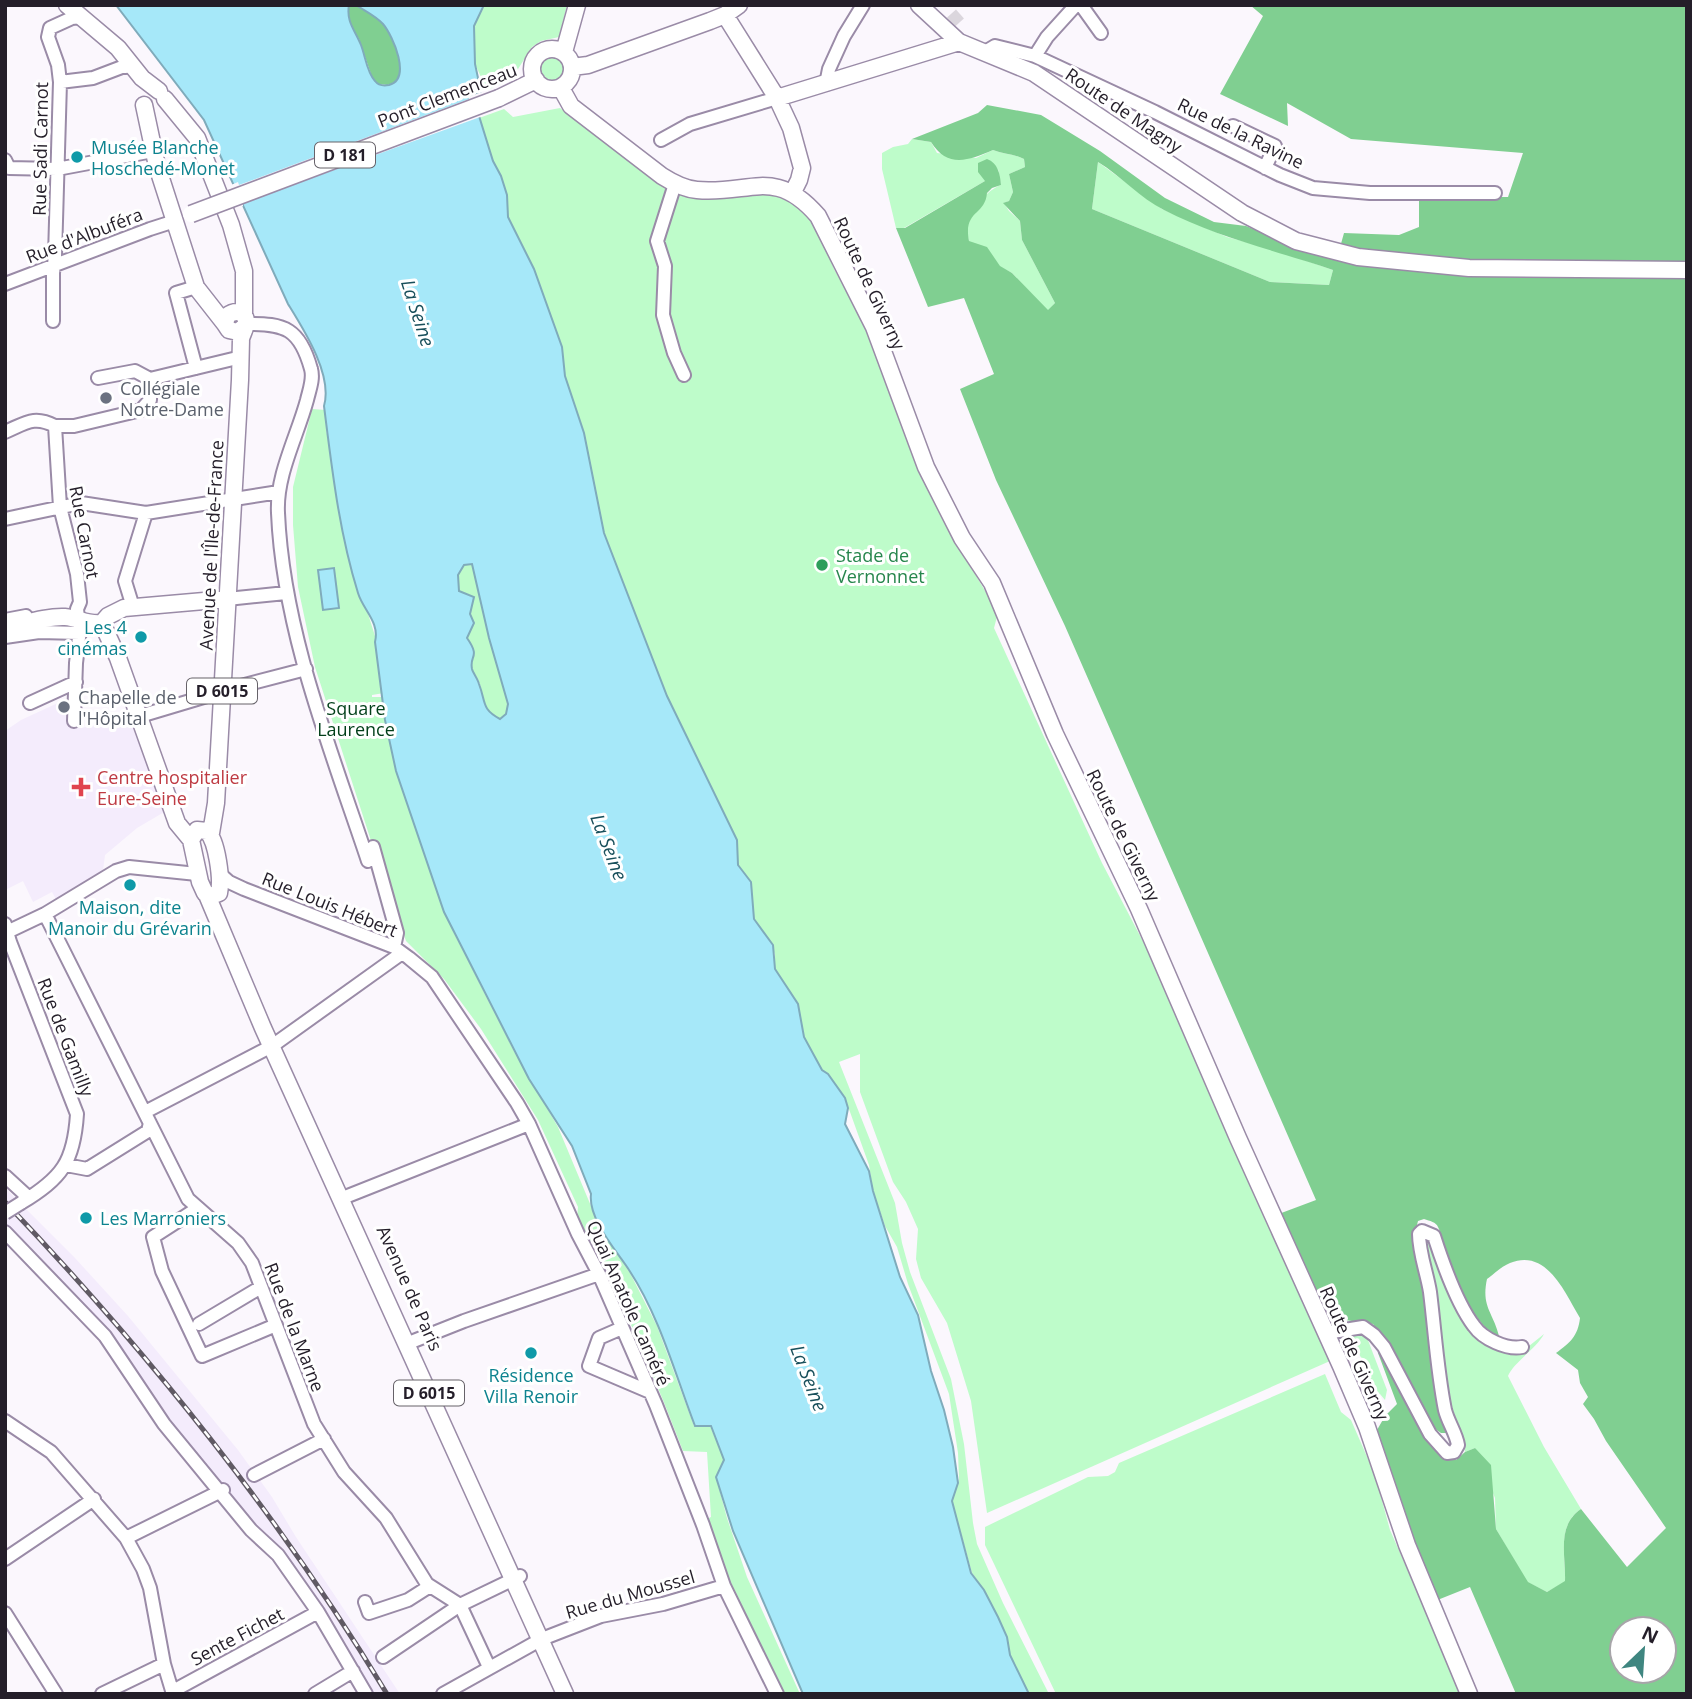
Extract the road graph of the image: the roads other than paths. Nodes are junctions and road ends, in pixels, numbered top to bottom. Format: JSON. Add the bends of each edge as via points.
{"nodes":[{"id":1,"x":67,"y":5,"type":"edge"},
{"id":2,"x":577,"y":5,"type":"edge"},
{"id":3,"x":739,"y":5,"type":"edge"},
{"id":4,"x":863,"y":5,"type":"edge"},
{"id":5,"x":919,"y":5,"type":"edge"},
{"id":6,"x":1078,"y":5,"type":"edge"},
{"id":7,"x":722,"y":10,"type":"edge"},
{"id":8,"x":86,"y":21,"type":"junction"},
{"id":9,"x":1101,"y":33,"type":"dead end"},
{"id":10,"x":959,"y":42,"type":"junction"},
{"id":11,"x":985,"y":51,"type":"junction"},
{"id":12,"x":1035,"y":56,"type":"junction"},
{"id":13,"x":568,"y":59,"type":"junction"},
{"id":14,"x":126,"y":67,"type":"junction"},
{"id":15,"x":536,"y":80,"type":"junction"},
{"id":16,"x":60,"y":82,"type":"junction"},
{"id":17,"x":826,"y":84,"type":"junction"},
{"id":18,"x":561,"y":88,"type":"junction"},
{"id":19,"x":777,"y":98,"type":"junction"},
{"id":20,"x":154,"y":106,"type":"junction"},
{"id":21,"x":1233,"y":126,"type":"dead end"},
{"id":22,"x":661,"y":140,"type":"dead end"},
{"id":23,"x":153,"y":151,"type":"junction"},
{"id":24,"x":7,"y":164,"type":"edge"},
{"id":25,"x":1265,"y":168,"type":"junction"},
{"id":26,"x":57,"y":169,"type":"junction"},
{"id":27,"x":675,"y":184,"type":"junction"},
{"id":28,"x":793,"y":192,"type":"junction"},
{"id":29,"x":1495,"y":194,"type":"dead end"},
{"id":30,"x":175,"y":221,"type":"junction"},
{"id":31,"x":55,"y":265,"type":"junction"},
{"id":32,"x":1687,"y":270,"type":"edge"},
{"id":33,"x":5,"y":284,"type":"edge"},
{"id":34,"x":196,"y":287,"type":"junction"},
{"id":35,"x":234,"y":317,"type":"junction"},
{"id":36,"x":54,"y":321,"type":"dead end"},
{"id":37,"x":233,"y":359,"type":"junction"},
{"id":38,"x":196,"y":368,"type":"junction"},
{"id":39,"x":684,"y":375,"type":"dead end"},
{"id":40,"x":98,"y":379,"type":"dead end"},
{"id":41,"x":150,"y":380,"type":"junction"},
{"id":42,"x":239,"y":393,"type":"junction"},
{"id":43,"x":55,"y":426,"type":"junction"},
{"id":44,"x":5,"y":432,"type":"edge"},
{"id":45,"x":279,"y":492,"type":"junction"},
{"id":46,"x":233,"y":499,"type":"junction"},
{"id":47,"x":60,"y":507,"type":"junction"},
{"id":48,"x":146,"y":513,"type":"junction"},
{"id":49,"x":7,"y":515,"type":"edge"},
{"id":50,"x":286,"y":593,"type":"junction"},
{"id":51,"x":227,"y":598,"type":"junction"},
{"id":52,"x":133,"y":607,"type":"junction"},
{"id":53,"x":80,"y":616,"type":"junction"},
{"id":54,"x":108,"y":618,"type":"junction"},
{"id":55,"x":5,"y":620,"type":"edge"},
{"id":56,"x":5,"y":628,"type":"edge"},
{"id":57,"x":5,"y":637,"type":"edge"},
{"id":58,"x":306,"y":669,"type":"junction"},
{"id":59,"x":76,"y":682,"type":"junction"},
{"id":60,"x":220,"y":692,"type":"junction"},
{"id":61,"x":30,"y":703,"type":"dead end"},
{"id":62,"x":140,"y":716,"type":"junction"},
{"id":63,"x":74,"y":721,"type":"dead end"},
{"id":64,"x":200,"y":833,"type":"junction"},
{"id":65,"x":197,"y":874,"type":"junction"},
{"id":66,"x":220,"y":874,"type":"junction"},
{"id":67,"x":244,"y":889,"type":"junction"},
{"id":68,"x":213,"y":894,"type":"junction"},
{"id":69,"x":45,"y":914,"type":"junction"},
{"id":70,"x":6,"y":930,"type":"edge"},
{"id":71,"x":398,"y":950,"type":"junction"},
{"id":72,"x":272,"y":1046,"type":"junction"},
{"id":73,"x":147,"y":1117,"type":"junction"},
{"id":74,"x":529,"y":1124,"type":"junction"},
{"id":75,"x":66,"y":1165,"type":"junction"},
{"id":76,"x":5,"y":1176,"type":"edge"},
{"id":77,"x":344,"y":1198,"type":"junction"},
{"id":78,"x":25,"y":1200,"type":"junction"},
{"id":79,"x":198,"y":1208,"type":"junction"},
{"id":80,"x":5,"y":1213,"type":"edge"},
{"id":81,"x":5,"y":1232,"type":"edge"},
{"id":82,"x":599,"y":1274,"type":"junction"},
{"id":83,"x":261,"y":1287,"type":"junction"},
{"id":84,"x":199,"y":1324,"type":"dead end"},
{"id":85,"x":275,"y":1325,"type":"junction"},
{"id":86,"x":622,"y":1328,"type":"junction"},
{"id":87,"x":1326,"y":1333,"type":"junction"},
{"id":88,"x":410,"y":1343,"type":"junction"},
{"id":89,"x":1522,"y":1347,"type":"dead end"},
{"id":90,"x":650,"y":1392,"type":"junction"},
{"id":91,"x":5,"y":1421,"type":"edge"},
{"id":92,"x":324,"y":1439,"type":"junction"},
{"id":93,"x":254,"y":1475,"type":"dead end"},
{"id":94,"x":221,"y":1491,"type":"junction"},
{"id":95,"x":94,"y":1499,"type":"junction"},
{"id":96,"x":126,"y":1538,"type":"junction"},
{"id":97,"x":5,"y":1559,"type":"edge"},
{"id":98,"x":516,"y":1578,"type":"junction"},
{"id":99,"x":430,"y":1586,"type":"junction"},
{"id":100,"x":724,"y":1586,"type":"junction"},
{"id":101,"x":365,"y":1602,"type":"dead end"},
{"id":102,"x":460,"y":1605,"type":"junction"},
{"id":103,"x":318,"y":1612,"type":"junction"},
{"id":104,"x":5,"y":1613,"type":"edge"},
{"id":105,"x":544,"y":1639,"type":"junction"},
{"id":106,"x":383,"y":1657,"type":"dead end"},
{"id":107,"x":164,"y":1664,"type":"junction"},
{"id":108,"x":489,"y":1667,"type":"junction"},
{"id":109,"x":352,"y":1671,"type":"junction"},
{"id":110,"x":173,"y":1692,"type":"edge"},
{"id":111,"x":56,"y":1694,"type":"edge"},
{"id":112,"x":102,"y":1694,"type":"edge"},
{"id":113,"x":316,"y":1694,"type":"edge"},
{"id":114,"x":366,"y":1694,"type":"edge"},
{"id":115,"x":443,"y":1694,"type":"edge"},
{"id":116,"x":565,"y":1694,"type":"edge"},
{"id":117,"x":574,"y":1694,"type":"edge"},
{"id":118,"x":777,"y":1694,"type":"edge"},
{"id":119,"x":1469,"y":1694,"type":"edge"}],
"edges":[{"from":1,"to":8,"type":"main road","number":"D 6015"},
{"from":2,"to":13,"type":"main road"},
{"from":3,"to":7,"type":"main road"},
{"from":4,"to":17,"type":"street","via":[[844,36]]},
{"from":5,"to":10,"type":"main road","via":[[947,25]]},
{"from":6,"to":9,"type":"street"},
{"from":6,"to":12,"type":"street"},
{"from":7,"to":13,"type":"main road","via":[[588,65]]},
{"from":7,"to":19,"type":"main road"},
{"from":8,"to":14,"type":"main road","number":"D 6015"},
{"from":8,"to":16,"type":"street","name":"Rue Sadi Carnot","via":[[72,18],[50,28],[48,37]]},
{"from":8,"to":20,"type":"main road","number":"D 6015","via":[[118,48],[146,82]]},
{"from":10,"to":11,"type":"main road","name":"Route de Magny"},
{"from":10,"to":17,"type":"main road"},
{"from":11,"to":12,"type":"street","name":"Rue de la Ravine","via":[[995,46]]},
{"from":11,"to":32,"type":"main road","name":"Route de Magny","via":[[1034,73],[1260,223],[1296,241],[1358,257],[1469,268]]},
{"from":12,"to":25,"type":"street","name":"Rue de la Ravine"},
{"from":13,"to":15,"type":"main road","via":[[550,49],[538,55],[533,67]]},
{"from":13,"to":18,"type":"main road","via":[[570,78]]},
{"from":14,"to":16,"type":"street"},
{"from":14,"to":20,"type":"main road","number":"D 6015"},
{"from":15,"to":18,"type":"main road","via":[[546,88]]},
{"from":15,"to":30,"type":"main road","name":"Pont Clemenceau","number":"D 181","bridge":true},
{"from":16,"to":26,"type":"street","name":"Rue Sadi Carnot"},
{"from":17,"to":19,"type":"main road"},
{"from":18,"to":27,"type":"main road","via":[[571,106]]},
{"from":19,"to":22,"type":"street","via":[[690,124]]},
{"from":19,"to":28,"type":"main road","via":[[802,168]]},
{"from":20,"to":23,"type":"main road"},
{"from":20,"to":35,"type":"main road","number":"D 6015","via":[[184,120],[199,143],[231,225],[244,271]]},
{"from":21,"to":25,"type":"street","via":[[1275,146]]},
{"from":23,"to":26,"type":"street"},
{"from":23,"to":30,"type":"main road"},
{"from":24,"to":26,"type":"street"},
{"from":25,"to":29,"type":"street","name":"Rue de la Ravine","via":[[1313,188]]},
{"from":26,"to":31,"type":"street","name":"Rue Sadi Carnot"},
{"from":27,"to":28,"type":"main road","via":[[700,191],[759,186]]},
{"from":27,"to":39,"type":"street","via":[[657,241],[665,266],[663,314]]},
{"from":28,"to":87,"type":"main road","name":"Route de Giverny","via":[[818,216],[874,327],[926,467],[962,538],[992,583],[1055,734],[1139,909]]},
{"from":30,"to":31,"type":"street","name":"Rue d'Albuféra","number":"D 181"},
{"from":30,"to":34,"type":"main road"},
{"from":31,"to":33,"type":"street","name":"Rue d'Albuféra","number":"D 181"},
{"from":31,"to":36,"type":"street"},
{"from":34,"to":35,"type":"main road"},
{"from":34,"to":38,"type":"street","via":[[176,293]]},
{"from":35,"to":37,"type":"main road","name":"Avenue de l'Île-de-France","number":"D 6015"},
{"from":35,"to":42,"type":"main road","name":"Avenue de l'Île-de-France","number":"D 6015","via":[[241,340]]},
{"from":35,"to":45,"type":"street","via":[[285,326],[298,338],[312,376]]},
{"from":37,"to":38,"type":"street"},
{"from":37,"to":42,"type":"main road","name":"Avenue de l'Île-de-France","number":"D 6015"},
{"from":38,"to":41,"type":"street"},
{"from":40,"to":41,"type":"street","via":[[135,371]]},
{"from":41,"to":43,"type":"street","via":[[150,400],[141,411]]},
{"from":42,"to":46,"type":"main road","name":"Avenue de l'Île-de-France","number":"D 6015"},
{"from":43,"to":44,"type":"street","via":[[34,419]]},
{"from":43,"to":47,"type":"street","name":"Rue Carnot"},
{"from":45,"to":46,"type":"street"},
{"from":45,"to":50,"type":"street"},
{"from":46,"to":48,"type":"street"},
{"from":46,"to":51,"type":"main road","name":"Avenue de l'Île-de-France","number":"D 6015"},
{"from":47,"to":48,"type":"street","via":[[81,503]]},
{"from":47,"to":49,"type":"street"},
{"from":47,"to":53,"type":"street","name":"Rue Carnot","via":[[77,575]]},
{"from":48,"to":52,"type":"street","via":[[125,581]]},
{"from":50,"to":51,"type":"street"},
{"from":50,"to":58,"type":"street"},
{"from":51,"to":52,"type":"main road"},
{"from":51,"to":60,"type":"main road","name":"Avenue de l'Île-de-France","number":"D 6015"},
{"from":52,"to":54,"type":"main road"},
{"from":53,"to":54,"type":"main road","via":[[88,624]]},
{"from":53,"to":55,"type":"street"},
{"from":53,"to":56,"type":"main road"},
{"from":53,"to":57,"type":"street","via":[[39,632]]},
{"from":53,"to":59,"type":"street","name":"Rue Carnot"},
{"from":54,"to":62,"type":"main road","via":[[111,639]]},
{"from":58,"to":60,"type":"street"},
{"from":58,"to":71,"type":"street","via":[[368,861],[373,848]]},
{"from":59,"to":61,"type":"street"},
{"from":59,"to":63,"type":"street","name":"Rue Carnot"},
{"from":60,"to":62,"type":"street"},
{"from":60,"to":64,"type":"main road","name":"Avenue de l'Île-de-France","number":"D 6015","via":[[214,819]]},
{"from":62,"to":64,"type":"main road","via":[[177,823]]},
{"from":64,"to":65,"type":"main road","name":"Avenue de l'Île-de-France","number":"D 6015"},
{"from":64,"to":66,"type":"main road","name":"Avenue de l'Île-de-France","number":"D 6015"},
{"from":65,"to":68,"type":"main road","name":"Avenue de l'Île-de-France","number":"D 6015","via":[[202,888]]},
{"from":65,"to":69,"type":"street","via":[[130,867]]},
{"from":66,"to":67,"type":"street","name":"Rue Louis Hébert"},
{"from":66,"to":68,"type":"main road","name":"Avenue de l'Île-de-France","number":"D 6015"},
{"from":67,"to":68,"type":"street","name":"Rue Louis Hébert","via":[[233,887]]},
{"from":67,"to":71,"type":"street","name":"Rue Louis Hébert"},
{"from":68,"to":72,"type":"main road","name":"Avenue de Paris","number":"D 6015","via":[[234,961]]},
{"from":69,"to":70,"type":"street"},
{"from":69,"to":73,"type":"street","name":"Rue de la Marne"},
{"from":70,"to":75,"type":"street","name":"Rue de Gamilly","via":[[77,1114],[75,1140]]},
{"from":71,"to":72,"type":"street"},
{"from":71,"to":74,"type":"street","name":"Quai Anatole Caméré","via":[[432,977]]},
{"from":72,"to":73,"type":"street"},
{"from":72,"to":77,"type":"main road","name":"Avenue de Paris","number":"D 6015"},
{"from":73,"to":75,"type":"street","via":[[148,1130],[87,1169]]},
{"from":73,"to":79,"type":"street","name":"Rue de la Marne","via":[[188,1199]]},
{"from":74,"to":77,"type":"street"},
{"from":74,"to":82,"type":"street","name":"Quai Anatole Caméré"},
{"from":75,"to":78,"type":"street","via":[[55,1179]]},
{"from":76,"to":78,"type":"street"},
{"from":77,"to":88,"type":"main road","name":"Avenue de Paris","number":"D 6015"},
{"from":78,"to":80,"type":"street","bridge":true},
{"from":79,"to":83,"type":"street","name":"Rue de la Marne","via":[[238,1243]]},
{"from":79,"to":85,"type":"street","via":[[153,1237],[162,1271],[202,1356]]},
{"from":81,"to":94,"type":"street","via":[[105,1336],[164,1424]]},
{"from":82,"to":86,"type":"street","name":"Quai Anatole Caméré"},
{"from":82,"to":88,"type":"street"},
{"from":83,"to":84,"type":"street"},
{"from":83,"to":85,"type":"street","name":"Rue de la Marne"},
{"from":85,"to":92,"type":"street","name":"Rue de la Marne"},
{"from":86,"to":90,"type":"street","name":"Quai Anatole Caméré"},
{"from":86,"to":90,"type":"street","via":[[599,1338],[589,1366]]},
{"from":87,"to":89,"type":"street","via":[[1363,1327],[1374,1335],[1430,1434],[1447,1453],[1458,1445],[1437,1371],[1430,1293],[1419,1245],[1422,1231],[1434,1236],[1475,1329],[1504,1346]]},
{"from":87,"to":119,"type":"main road","name":"Route de Giverny"},
{"from":88,"to":98,"type":"main road","name":"Avenue de Paris","number":"D 6015"},
{"from":90,"to":100,"type":"street","name":"Quai Anatole Caméré"},
{"from":91,"to":95,"type":"street","via":[[51,1452]]},
{"from":92,"to":93,"type":"street"},
{"from":92,"to":99,"type":"street","name":"Rue de la Marne","via":[[344,1472],[386,1518]]},
{"from":94,"to":96,"type":"street"},
{"from":94,"to":103,"type":"street","via":[[251,1530],[278,1555]]},
{"from":95,"to":96,"type":"street"},
{"from":95,"to":97,"type":"street"},
{"from":96,"to":107,"type":"street","via":[[150,1588]]},
{"from":98,"to":102,"type":"street"},
{"from":98,"to":105,"type":"main road","name":"Avenue de Paris","number":"D 6015"},
{"from":99,"to":101,"type":"street","via":[[408,1600],[369,1614]]},
{"from":99,"to":102,"type":"street","name":"Rue de la Marne"},
{"from":100,"to":105,"type":"street","name":"Rue du Moussel","via":[[601,1616]]},
{"from":100,"to":118,"type":"street","name":"Quai Anatole Caméré"},
{"from":102,"to":106,"type":"street"},
{"from":102,"to":108,"type":"street"},
{"from":103,"to":109,"type":"street"},
{"from":103,"to":110,"type":"street","name":"Sente Fichet"},
{"from":104,"to":111,"type":"street"},
{"from":105,"to":108,"type":"street","name":"Rue du Moussel"},
{"from":105,"to":116,"type":"main road","name":"Avenue de Paris","number":"D 6015"},
{"from":105,"to":117,"type":"main road","name":"Avenue de Paris","number":"D 6015"},
{"from":107,"to":110,"type":"street"},
{"from":107,"to":112,"type":"street"},
{"from":108,"to":115,"type":"street","name":"Rue du Moussel"},
{"from":109,"to":113,"type":"street"},
{"from":109,"to":114,"type":"street"}]}
